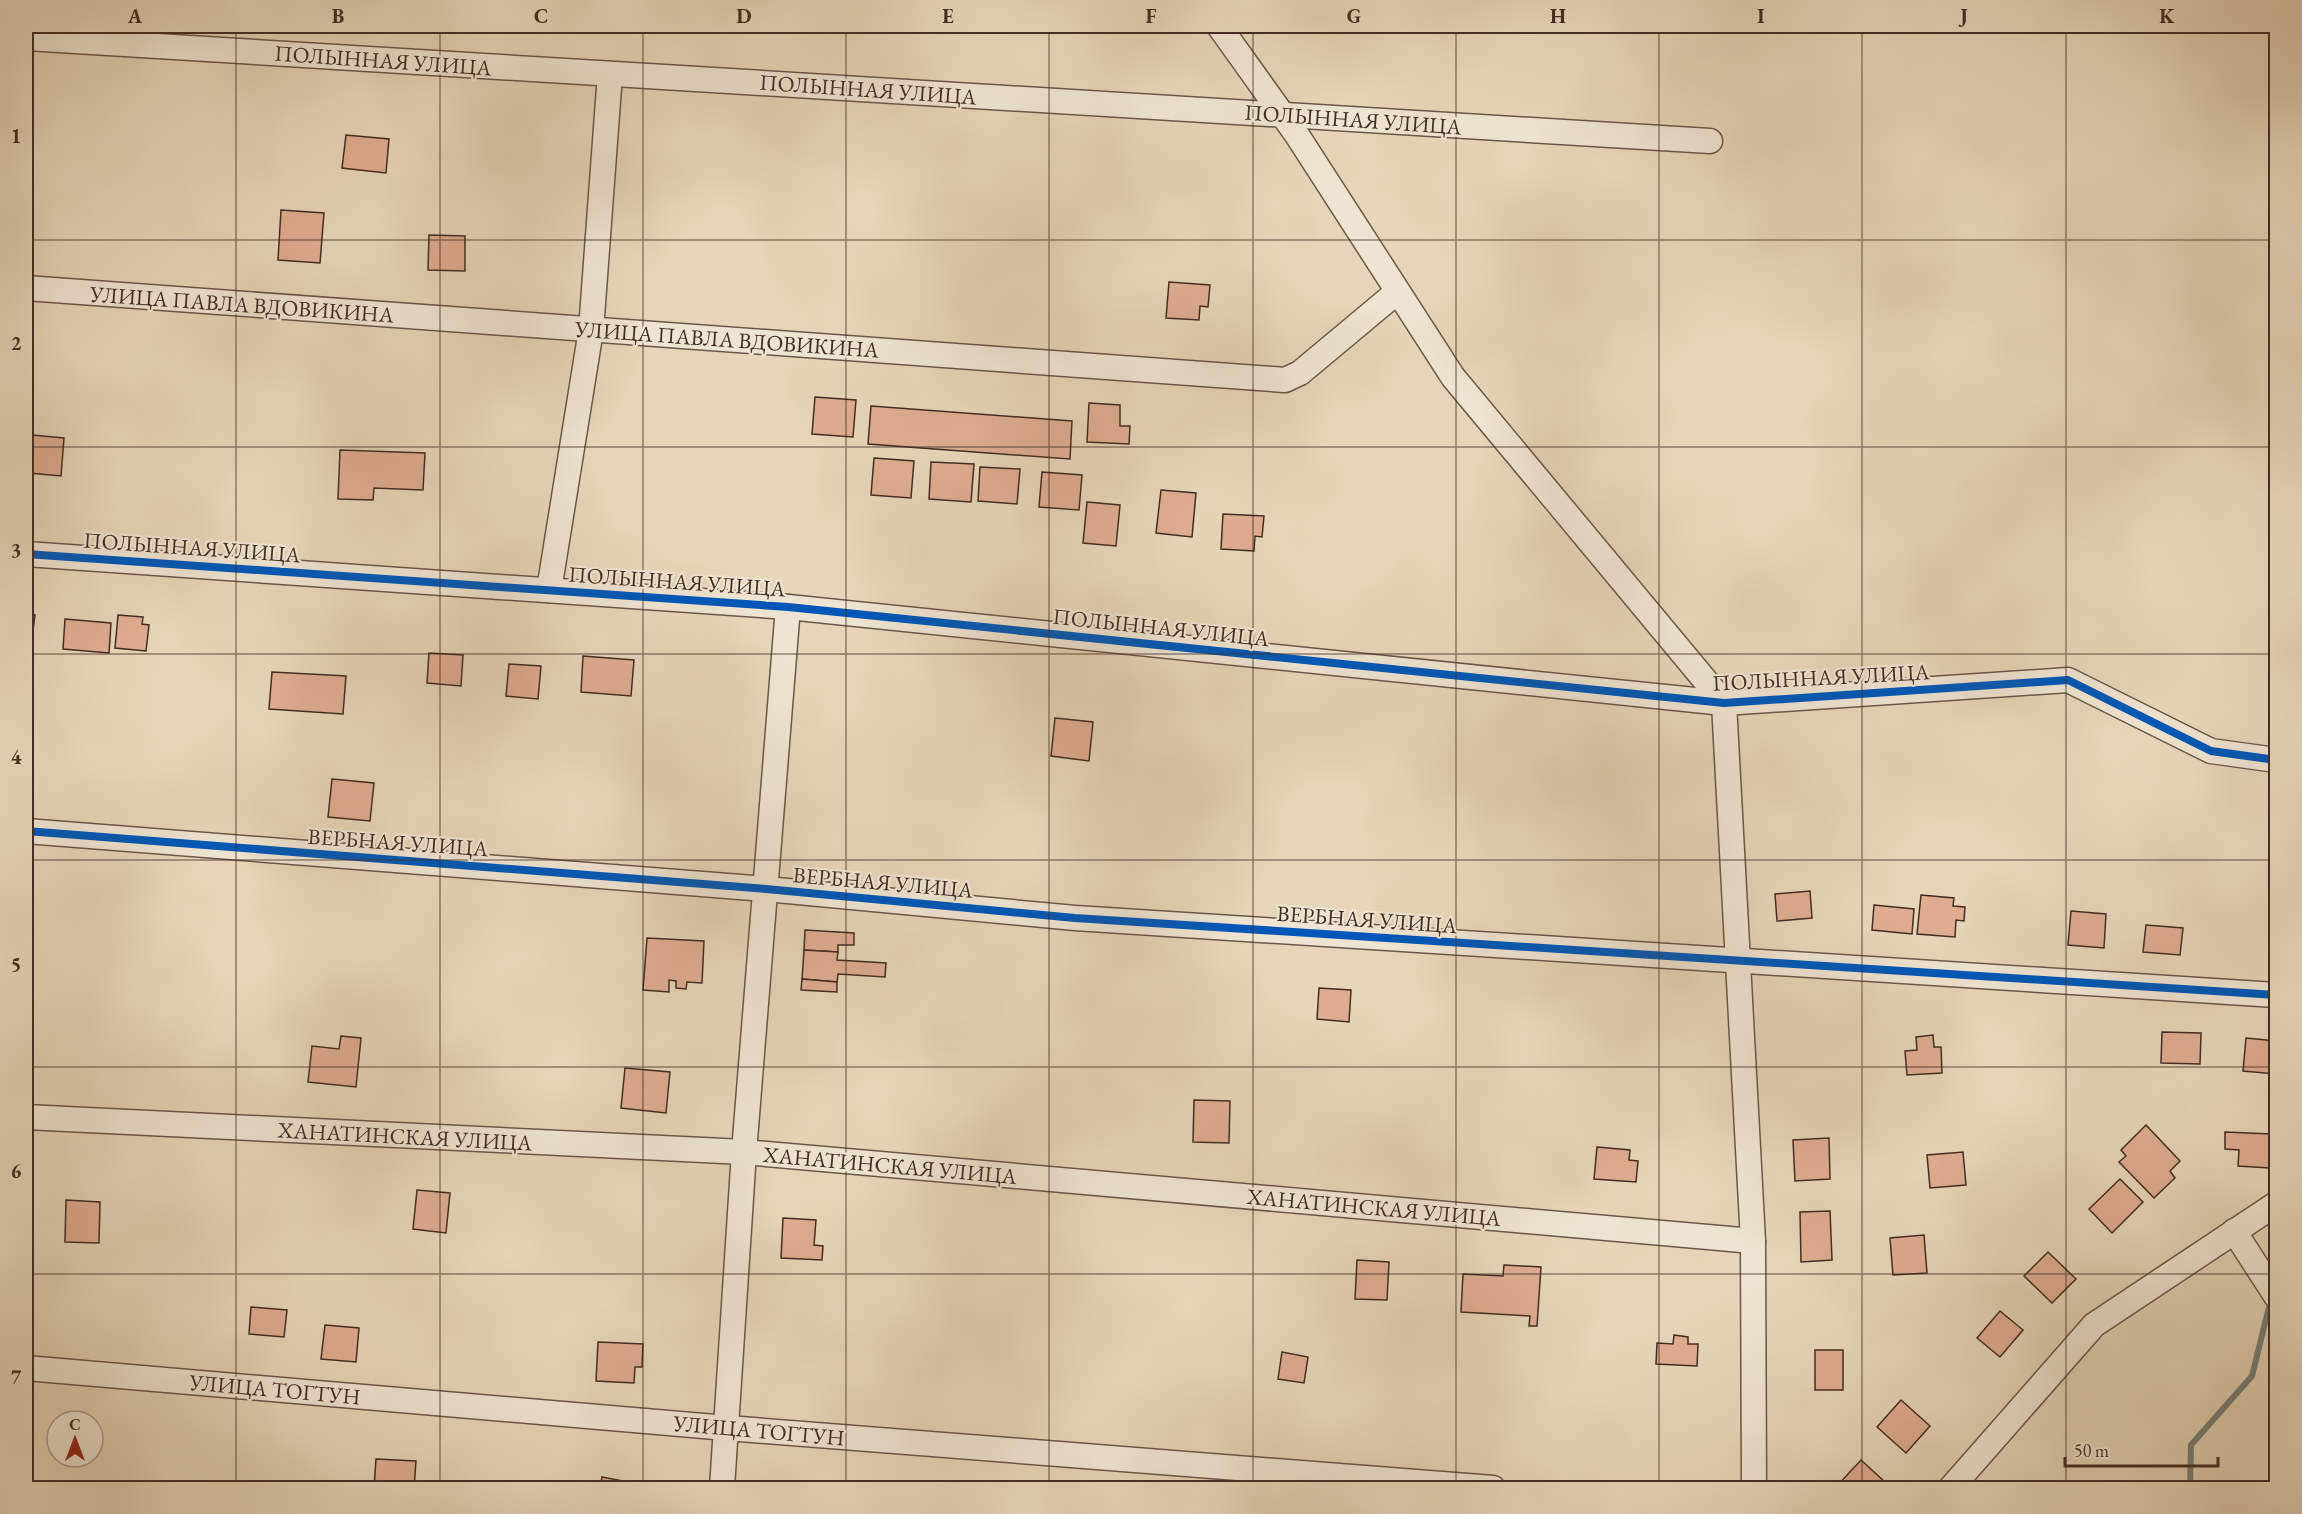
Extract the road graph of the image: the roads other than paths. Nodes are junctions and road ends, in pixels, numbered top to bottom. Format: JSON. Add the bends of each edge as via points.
{"nodes":[{"id":1,"x":1219,"y":26,"type":"edge"},
{"id":2,"x":26,"y":38,"type":"edge"},
{"id":3,"x":610,"y":74,"type":"junction"},
{"id":4,"x":1283,"y":115,"type":"junction"},
{"id":5,"x":1710,"y":141,"type":"dead end"},
{"id":6,"x":26,"y":288,"type":"edge"},
{"id":7,"x":1397,"y":292,"type":"junction"},
{"id":8,"x":591,"y":330,"type":"junction"},
{"id":9,"x":26,"y":554,"type":"edge"},
{"id":10,"x":549,"y":590,"type":"junction"},
{"id":11,"x":788,"y":607,"type":"junction"},
{"id":12,"x":1724,"y":703,"type":"junction"},
{"id":13,"x":2277,"y":760,"type":"edge"},
{"id":14,"x":26,"y":831,"type":"edge"},
{"id":15,"x":766,"y":889,"type":"junction"},
{"id":16,"x":1737,"y":961,"type":"junction"},
{"id":17,"x":2277,"y":995,"type":"edge"},
{"id":18,"x":26,"y":1117,"type":"edge"},
{"id":19,"x":744,"y":1152,"type":"junction"},
{"id":20,"x":2277,"y":1204,"type":"edge"},
{"id":21,"x":2234,"y":1231,"type":"junction"},
{"id":22,"x":1753,"y":1240,"type":"junction"},
{"id":23,"x":2277,"y":1296,"type":"edge"},
{"id":24,"x":26,"y":1368,"type":"edge"},
{"id":25,"x":727,"y":1428,"type":"junction"},
{"id":26,"x":722,"y":1488,"type":"edge"},
{"id":27,"x":1493,"y":1488,"type":"edge"},
{"id":28,"x":1754,"y":1488,"type":"edge"},
{"id":29,"x":1950,"y":1488,"type":"edge"}],
"edges":[{"from":1,"to":4,"type":"street"},
{"from":2,"to":3,"type":"street","name":"ПОЛЫННАЯ УЛИЦА"},
{"from":3,"to":4,"type":"street","name":"ПОЛЫННАЯ УЛИЦА"},
{"from":3,"to":8,"type":"street"},
{"from":4,"to":5,"type":"street","name":"ПОЛЫННАЯ УЛИЦА"},
{"from":4,"to":7,"type":"street"},
{"from":6,"to":8,"type":"street","name":"УЛИЦА ПАВЛА ВДОВИКИНА"},
{"from":7,"to":8,"type":"street","name":"УЛИЦА ПАВЛА ВДОВИКИНА","via":[[1300,374],[1285,380]]},
{"from":7,"to":12,"type":"street","via":[[1453,377]]},
{"from":8,"to":10,"type":"street"},
{"from":9,"to":10,"type":"street","name":"ПОЛЫННАЯ УЛИЦА"},
{"from":10,"to":11,"type":"street","name":"ПОЛЫННАЯ УЛИЦА"},
{"from":11,"to":12,"type":"street","name":"ПОЛЫННАЯ УЛИЦА"},
{"from":11,"to":15,"type":"street"},
{"from":12,"to":13,"type":"street","name":"ПОЛЫННАЯ УЛИЦА","via":[[2068,680],[2211,751]]},
{"from":12,"to":16,"type":"street"},
{"from":14,"to":15,"type":"street","name":"ВЕРБНАЯ УЛИЦА"},
{"from":15,"to":16,"type":"street","name":"ВЕРБНАЯ УЛИЦА","via":[[1075,918]]},
{"from":15,"to":19,"type":"street"},
{"from":16,"to":17,"type":"street","name":"ВЕРБНАЯ УЛИЦА"},
{"from":16,"to":22,"type":"street"},
{"from":18,"to":19,"type":"street","name":"ХАНАТИНСКАЯ УЛИЦА"},
{"from":19,"to":22,"type":"street","name":"ХАНАТИНСКАЯ УЛИЦА"},
{"from":19,"to":25,"type":"street"},
{"from":20,"to":21,"type":"street"},
{"from":21,"to":23,"type":"street"},
{"from":21,"to":29,"type":"street","via":[[2094,1325]]},
{"from":22,"to":28,"type":"street"},
{"from":24,"to":25,"type":"street","name":"УЛИЦА ТОГТУН"},
{"from":25,"to":26,"type":"street"},
{"from":25,"to":27,"type":"street","name":"УЛИЦА ТОГТУН"}]}
